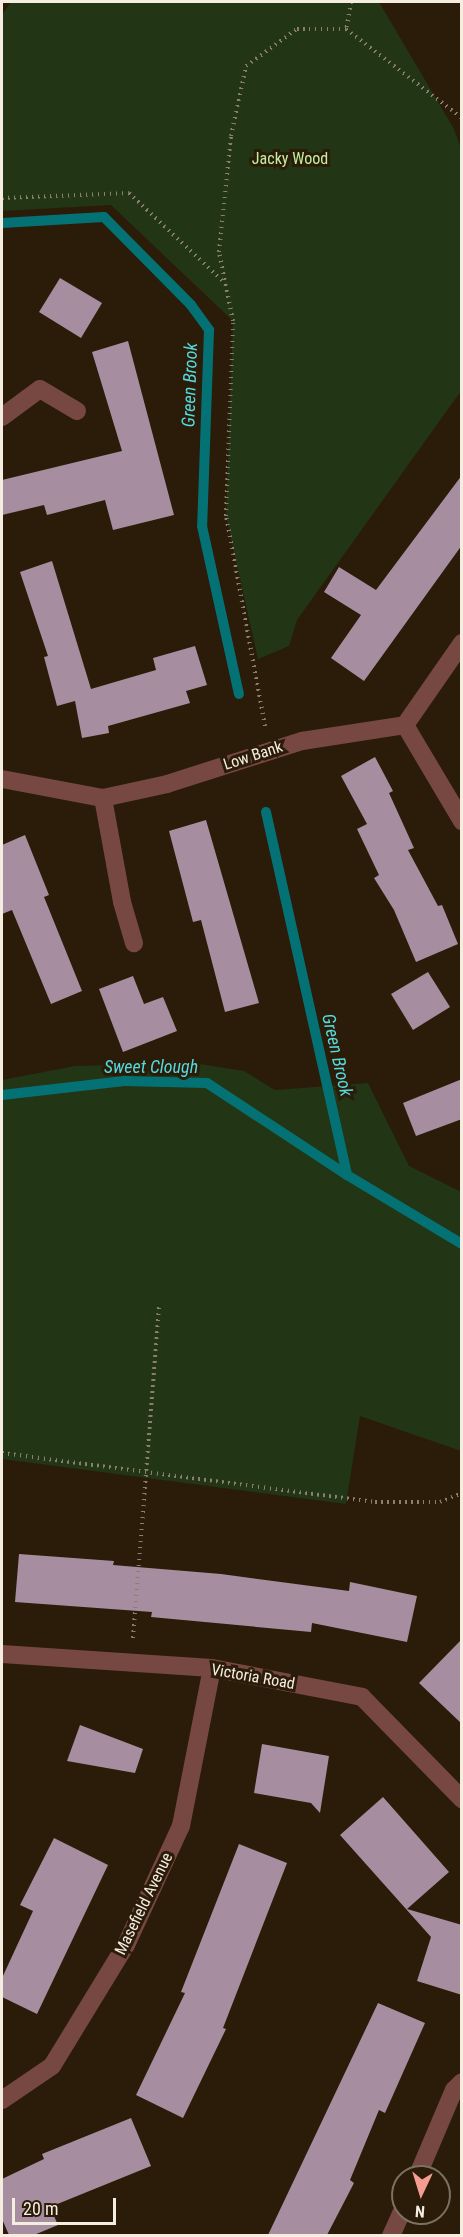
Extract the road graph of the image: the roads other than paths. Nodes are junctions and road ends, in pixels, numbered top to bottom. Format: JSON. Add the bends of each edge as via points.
{"nodes":[{"id":1,"x":77,"y":411,"type":"dead end"},
{"id":2,"x":2,"y":417,"type":"edge"},
{"id":3,"x":462,"y":644,"type":"edge"},
{"id":4,"x":405,"y":725,"type":"junction"},
{"id":5,"x":2,"y":779,"type":"edge"},
{"id":6,"x":103,"y":798,"type":"junction"},
{"id":7,"x":462,"y":821,"type":"edge"},
{"id":8,"x":134,"y":943,"type":"dead end"},
{"id":9,"x":2,"y":1654,"type":"edge"},
{"id":10,"x":212,"y":1668,"type":"junction"},
{"id":11,"x":462,"y":1799,"type":"edge"},
{"id":12,"x":462,"y":2082,"type":"edge"},
{"id":13,"x":2,"y":2100,"type":"edge"},
{"id":14,"x":422,"y":2165,"type":"edge"}],
"edges":[{"from":1,"to":2,"type":"street","via":[[40,389]]},
{"from":3,"to":4,"type":"street"},
{"from":4,"to":6,"type":"street","name":"Low Bank","via":[[302,741],[167,784]]},
{"from":4,"to":7,"type":"street"},
{"from":5,"to":6,"type":"street","name":"Low Bank"},
{"from":6,"to":8,"type":"street","via":[[122,902]]},
{"from":9,"to":10,"type":"street","name":"Victoria Road"},
{"from":10,"to":11,"type":"street","name":"Victoria Road","via":[[362,1697]]},
{"from":10,"to":13,"type":"street","name":"Masefield Avenue","via":[[181,1826],[126,1945],[52,2066]]},
{"from":12,"to":14,"type":"street","via":[[454,2090]]}]}
